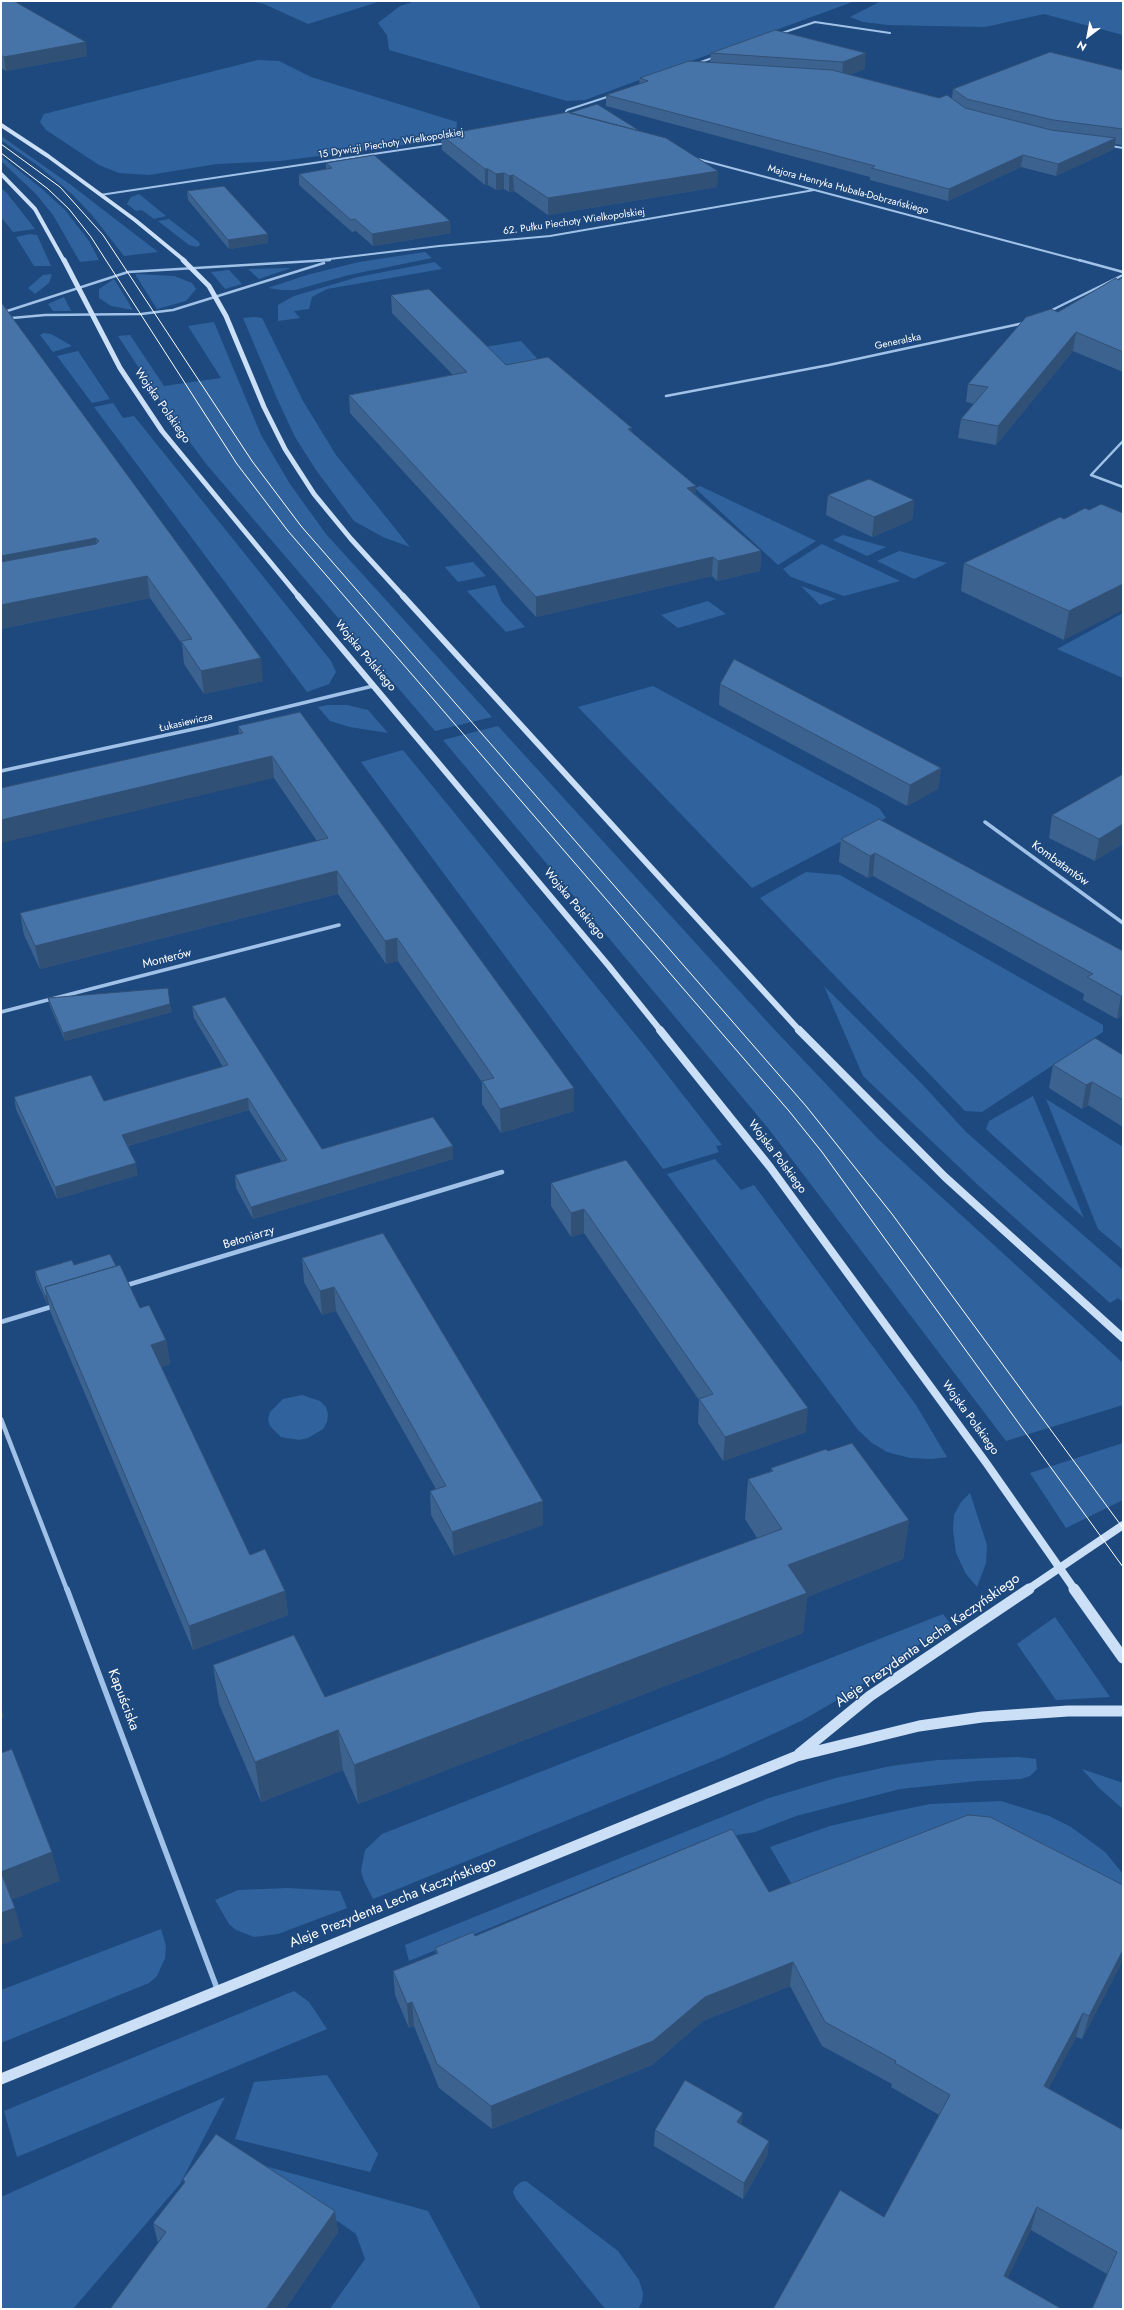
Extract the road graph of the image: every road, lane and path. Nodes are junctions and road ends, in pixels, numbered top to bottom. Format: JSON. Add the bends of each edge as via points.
{"nodes":[{"id":1,"x":890,"y":32,"type":"dead end"},
{"id":2,"x":777,"y":35,"type":"edge"},
{"id":3,"x":718,"y":56,"type":"dead end"},
{"id":4,"x":695,"y":64,"type":"edge"},
{"id":5,"x":614,"y":95,"type":"edge"},
{"id":6,"x":564,"y":121,"type":"edge"},
{"id":7,"x":1,"y":125,"type":"edge"},
{"id":8,"x":451,"y":142,"type":"edge"},
{"id":9,"x":1110,"y":145,"type":"edge"},
{"id":10,"x":1123,"y":148,"type":"edge"},
{"id":11,"x":692,"y":158,"type":"edge"},
{"id":12,"x":1,"y":174,"type":"edge"},
{"id":13,"x":814,"y":190,"type":"junction"},
{"id":14,"x":100,"y":195,"type":"junction"},
{"id":15,"x":334,"y":260,"type":"junction"},
{"id":16,"x":194,"y":269,"type":"junction"},
{"id":17,"x":1123,"y":273,"type":"edge"},
{"id":18,"x":78,"y":288,"type":"junction"},
{"id":19,"x":216,"y":297,"type":"junction"},
{"id":20,"x":1,"y":313,"type":"edge"},
{"id":21,"x":90,"y":314,"type":"junction"},
{"id":22,"x":1045,"y":314,"type":"edge"},
{"id":23,"x":1,"y":319,"type":"edge"},
{"id":24,"x":1031,"y":321,"type":"edge"},
{"id":25,"x":666,"y":396,"type":"dead end"},
{"id":26,"x":1123,"y":441,"type":"edge"},
{"id":27,"x":1123,"y":487,"type":"edge"},
{"id":28,"x":373,"y":686,"type":"junction"},
{"id":29,"x":1,"y":771,"type":"edge"},
{"id":30,"x":985,"y":822,"type":"dead end"},
{"id":31,"x":1123,"y":923,"type":"edge"},
{"id":32,"x":339,"y":925,"type":"dead end"},
{"id":33,"x":1,"y":1012,"type":"edge"},
{"id":34,"x":502,"y":1172,"type":"dead end"},
{"id":35,"x":119,"y":1287,"type":"edge"},
{"id":36,"x":60,"y":1304,"type":"edge"},
{"id":37,"x":1,"y":1322,"type":"edge"},
{"id":38,"x":1123,"y":1338,"type":"edge"},
{"id":39,"x":1,"y":1419,"type":"edge"},
{"id":40,"x":1123,"y":1525,"type":"edge"},
{"id":41,"x":1060,"y":1567,"type":"junction"},
{"id":42,"x":1123,"y":1658,"type":"edge"},
{"id":43,"x":1123,"y":1711,"type":"edge"},
{"id":44,"x":796,"y":1756,"type":"junction"},
{"id":45,"x":218,"y":1991,"type":"junction"},
{"id":46,"x":1,"y":2079,"type":"edge"}],
"edges":[{"from":1,"to":2,"type":"street","via":[[815,22]]},
{"from":3,"to":4,"type":"street"},
{"from":5,"to":6,"type":"street","via":[[567,110],[563,114]]},
{"from":7,"to":14,"type":"street"},
{"from":8,"to":14,"type":"street","name":"15 Dywizji Piechoty Wielkopolskiej"},
{"from":9,"to":10,"type":"street"},
{"from":11,"to":13,"type":"street","name":"Majora Henryka Hubala-Dobrzańskiego"},
{"from":12,"to":18,"type":"street","name":"Wojska Polskiego","via":[[25,198],[48,229]]},
{"from":13,"to":15,"type":"street","name":"62. Pułku Piechoty Wielkopolskiej","via":[[550,236]]},
{"from":13,"to":17,"type":"street","name":"Majora Henryka Hubala-Dobrzańskiego"},
{"from":14,"to":16,"type":"street"},
{"from":15,"to":16,"type":"street"},
{"from":15,"to":19,"type":"street"},
{"from":16,"to":18,"type":"street","via":[[128,272]]},
{"from":16,"to":19,"type":"street"},
{"from":17,"to":22,"type":"street"},
{"from":18,"to":20,"type":"street"},
{"from":18,"to":21,"type":"street","name":"Wojska Polskiego"},
{"from":19,"to":21,"type":"street","via":[[187,307],[155,313]]},
{"from":19,"to":38,"type":"street","via":[[285,449],[314,494],[351,539],[812,1044],[951,1182]]},
{"from":21,"to":23,"type":"street"},
{"from":21,"to":28,"type":"street","name":"Wojska Polskiego","via":[[120,368],[166,436]]},
{"from":24,"to":25,"type":"street","name":"Generalska","via":[[998,330]]},
{"from":26,"to":27,"type":"street","via":[[1091,475]]},
{"from":28,"to":29,"type":"street","name":"Łukasiewicza","via":[[208,726]]},
{"from":28,"to":41,"type":"street","name":"Wojska Polskiego","via":[[608,965],[770,1167]]},
{"from":30,"to":31,"type":"street","name":"Kombatantów"},
{"from":32,"to":33,"type":"street","name":"Monterów"},
{"from":34,"to":35,"type":"street","name":"Betoniarzy"},
{"from":36,"to":37,"type":"street"},
{"from":39,"to":45,"type":"street","name":"Kapuściska"},
{"from":40,"to":41,"type":"street","name":"Aleje Prezydenta Lecha Kaczyńskiego"},
{"from":41,"to":42,"type":"street","name":"Wojska Polskiego"},
{"from":41,"to":44,"type":"street","name":"Aleje Prezydenta Lecha Kaczyńskiego","via":[[870,1696]]},
{"from":43,"to":44,"type":"street","name":"Aleje Prezydenta Lecha Kaczyńskiego","via":[[1068,1710],[982,1717],[919,1726]]},
{"from":44,"to":45,"type":"street","name":"Aleje Prezydenta Lecha Kaczyńskiego"},
{"from":45,"to":46,"type":"street","name":"Aleje Prezydenta Lecha Kaczyńskiego"}]}
